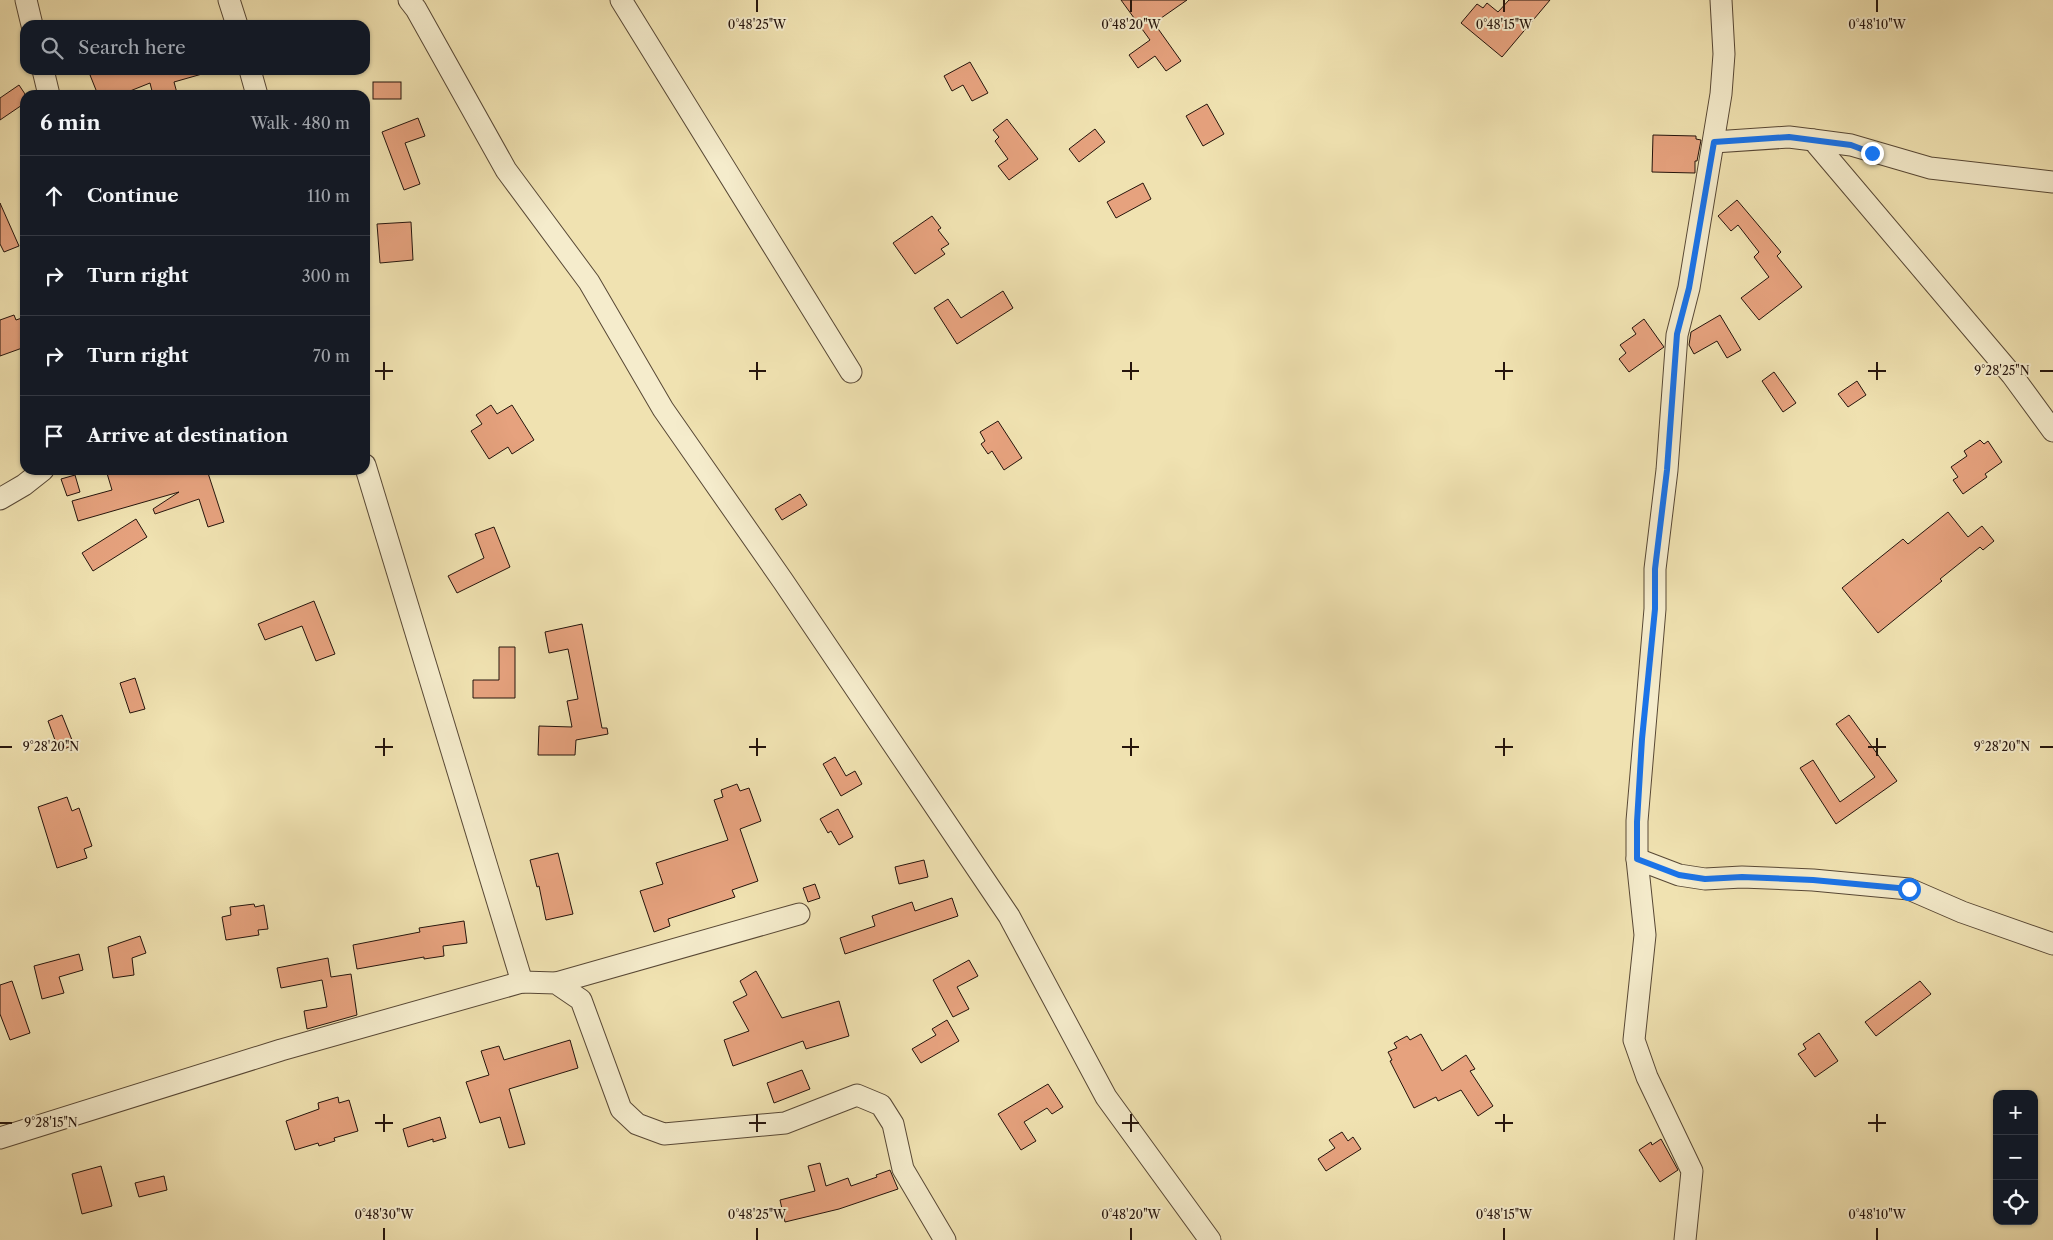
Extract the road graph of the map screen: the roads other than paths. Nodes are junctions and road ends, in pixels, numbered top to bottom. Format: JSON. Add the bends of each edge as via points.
{"nodes":[{"id":1,"x":26,"y":0,"type":"edge"},
{"id":2,"x":229,"y":0,"type":"edge"},
{"id":3,"x":409,"y":0,"type":"edge"},
{"id":4,"x":621,"y":0,"type":"edge"},
{"id":5,"x":1721,"y":0,"type":"edge"},
{"id":6,"x":31,"y":20,"type":"edge"},
{"id":7,"x":235,"y":20,"type":"edge"},
{"id":8,"x":43,"y":75,"type":"edge"},
{"id":9,"x":251,"y":75,"type":"edge"},
{"id":10,"x":48,"y":90,"type":"edge"},
{"id":11,"x":256,"y":90,"type":"edge"},
{"id":12,"x":1813,"y":140,"type":"junction"},
{"id":13,"x":1714,"y":142,"type":"junction"},
{"id":14,"x":2053,"y":182,"type":"edge"},
{"id":15,"x":851,"y":372,"type":"dead end"},
{"id":16,"x":2053,"y":431,"type":"edge"},
{"id":17,"x":37,"y":475,"type":"edge"},
{"id":18,"x":368,"y":475,"type":"edge"},
{"id":19,"x":0,"y":499,"type":"edge"},
{"id":20,"x":1637,"y":859,"type":"junction"},
{"id":21,"x":799,"y":914,"type":"dead end"},
{"id":22,"x":2053,"y":944,"type":"edge"},
{"id":23,"x":522,"y":982,"type":"junction"},
{"id":24,"x":556,"y":982,"type":"junction"},
{"id":25,"x":0,"y":1138,"type":"edge"},
{"id":26,"x":945,"y":1240,"type":"edge"},
{"id":27,"x":1210,"y":1240,"type":"edge"},
{"id":28,"x":1685,"y":1240,"type":"edge"}],
"edges":[{"from":1,"to":6,"type":"street"},
{"from":2,"to":7,"type":"street"},
{"from":3,"to":27,"type":"street","via":[[506,170],[589,282],[664,410],[1009,916],[1106,1097]]},
{"from":4,"to":15,"type":"street"},
{"from":5,"to":13,"type":"street","via":[[1724,54]]},
{"from":8,"to":10,"type":"street"},
{"from":9,"to":11,"type":"street"},
{"from":12,"to":13,"type":"street","via":[[1789,137]]},
{"from":12,"to":14,"type":"street","via":[[1851,145],[1930,168]]},
{"from":12,"to":16,"type":"street","via":[[2012,375]]},
{"from":13,"to":20,"type":"street","via":[[1689,288],[1677,334],[1642,739]]},
{"from":17,"to":19,"type":"street"},
{"from":18,"to":23,"type":"street"},
{"from":20,"to":22,"type":"street","via":[[1679,875],[1705,879],[1813,880],[1909,889],[1962,912]]},
{"from":20,"to":28,"type":"street","via":[[1645,935],[1634,1040],[1647,1077],[1692,1171]]},
{"from":21,"to":24,"type":"street"},
{"from":23,"to":24,"type":"street"},
{"from":23,"to":25,"type":"street","via":[[281,1050]]},
{"from":24,"to":26,"type":"street","via":[[581,1000],[621,1109],[637,1124],[664,1134],[785,1123],[857,1095],[881,1105],[893,1124],[903,1169]]}]}
